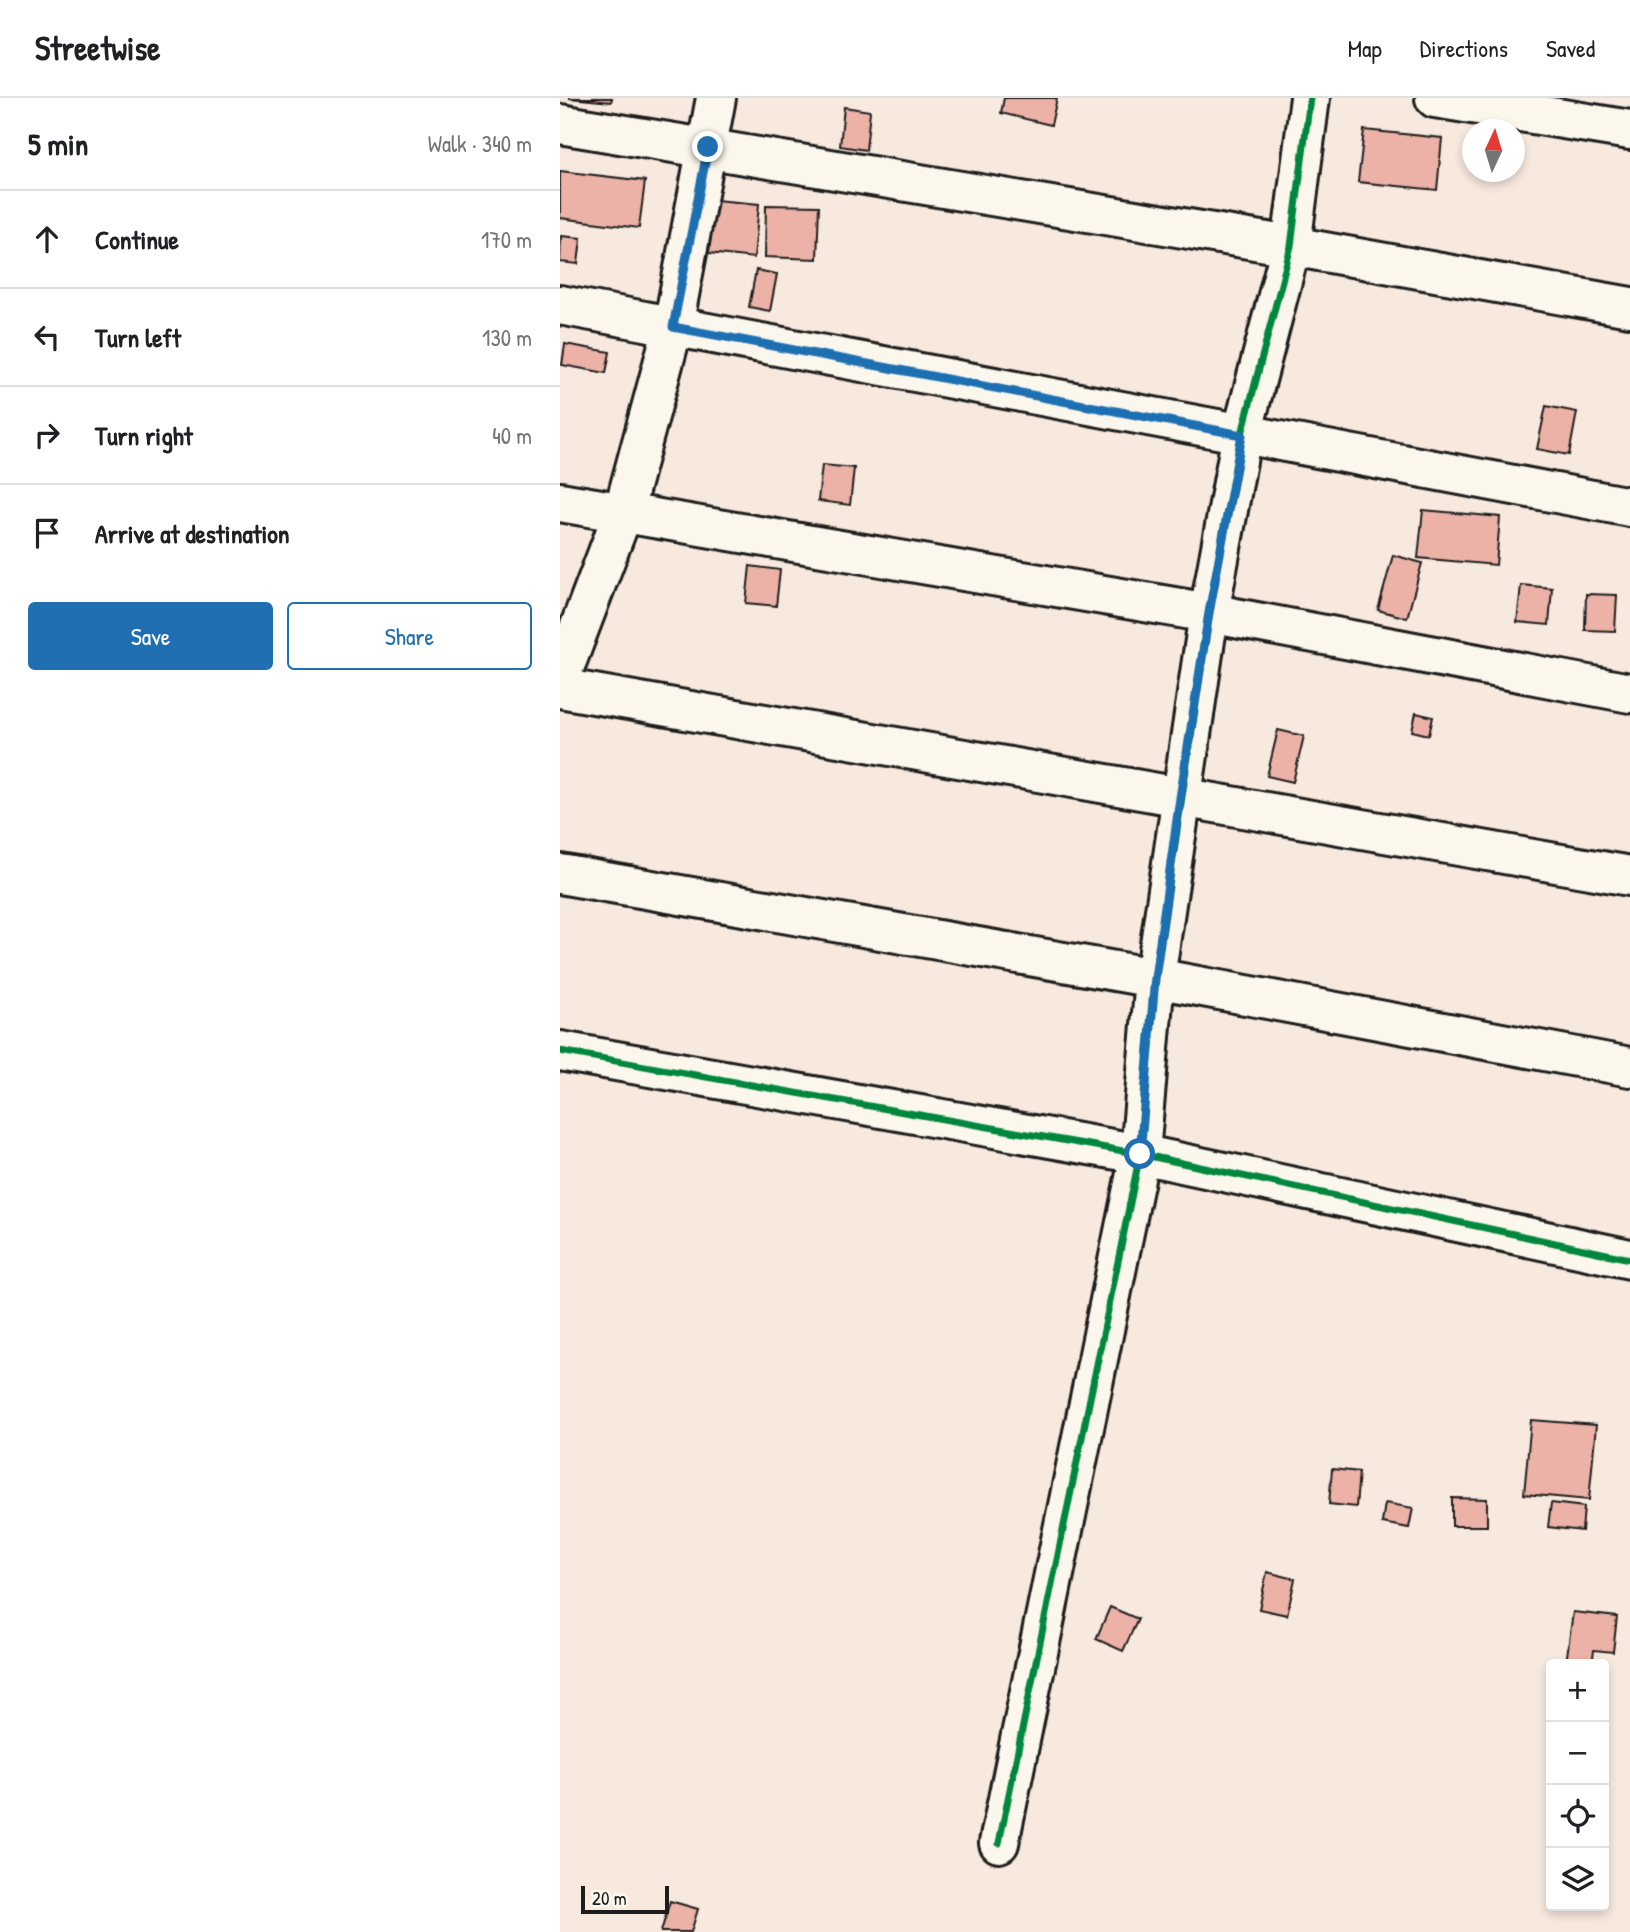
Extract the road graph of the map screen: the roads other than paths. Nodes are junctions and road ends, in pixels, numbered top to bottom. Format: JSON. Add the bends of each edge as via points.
{"nodes":[{"id":1,"x":716,"y":98,"type":"edge"},
{"id":2,"x":1310,"y":98,"type":"edge"},
{"id":3,"x":1435,"y":98,"type":"edge"},
{"id":4,"x":560,"y":124,"type":"edge"},
{"id":5,"x":1630,"y":130,"type":"edge"},
{"id":6,"x":708,"y":147,"type":"junction"},
{"id":7,"x":1291,"y":246,"type":"junction"},
{"id":8,"x":560,"y":305,"type":"edge"},
{"id":9,"x":1630,"y":307,"type":"edge"},
{"id":10,"x":673,"y":327,"type":"junction"},
{"id":11,"x":1242,"y":435,"type":"junction"},
{"id":12,"x":560,"y":502,"type":"edge"},
{"id":13,"x":1630,"y":507,"type":"edge"},
{"id":14,"x":623,"y":513,"type":"junction"},
{"id":15,"x":1209,"y":613,"type":"junction"},
{"id":16,"x":560,"y":679,"type":"edge"},
{"id":17,"x":560,"y":688,"type":"edge"},
{"id":18,"x":1630,"y":694,"type":"edge"},
{"id":19,"x":1180,"y":798,"type":"junction"},
{"id":20,"x":560,"y":874,"type":"edge"},
{"id":21,"x":1630,"y":876,"type":"edge"},
{"id":22,"x":1155,"y":978,"type":"junction"},
{"id":23,"x":560,"y":1051,"type":"edge"},
{"id":24,"x":1630,"y":1067,"type":"edge"},
{"id":25,"x":1140,"y":1154,"type":"junction"},
{"id":26,"x":1630,"y":1259,"type":"edge"},
{"id":27,"x":999,"y":1843,"type":"dead end"}],
"edges":[{"from":1,"to":6,"type":"street"},
{"from":2,"to":7,"type":"street"},
{"from":3,"to":5,"type":"street"},
{"from":4,"to":6,"type":"street"},
{"from":6,"to":7,"type":"street"},
{"from":6,"to":10,"type":"street"},
{"from":7,"to":9,"type":"street"},
{"from":7,"to":11,"type":"street"},
{"from":8,"to":10,"type":"street"},
{"from":10,"to":11,"type":"street"},
{"from":10,"to":14,"type":"street"},
{"from":11,"to":13,"type":"street"},
{"from":11,"to":15,"type":"street"},
{"from":12,"to":14,"type":"street"},
{"from":14,"to":15,"type":"street"},
{"from":14,"to":16,"type":"street"},
{"from":15,"to":18,"type":"street"},
{"from":15,"to":19,"type":"street"},
{"from":17,"to":19,"type":"street"},
{"from":19,"to":21,"type":"street"},
{"from":19,"to":22,"type":"street"},
{"from":20,"to":22,"type":"street"},
{"from":22,"to":24,"type":"street"},
{"from":22,"to":25,"type":"street"},
{"from":23,"to":25,"type":"street"},
{"from":25,"to":26,"type":"street"},
{"from":25,"to":27,"type":"street"}]}
